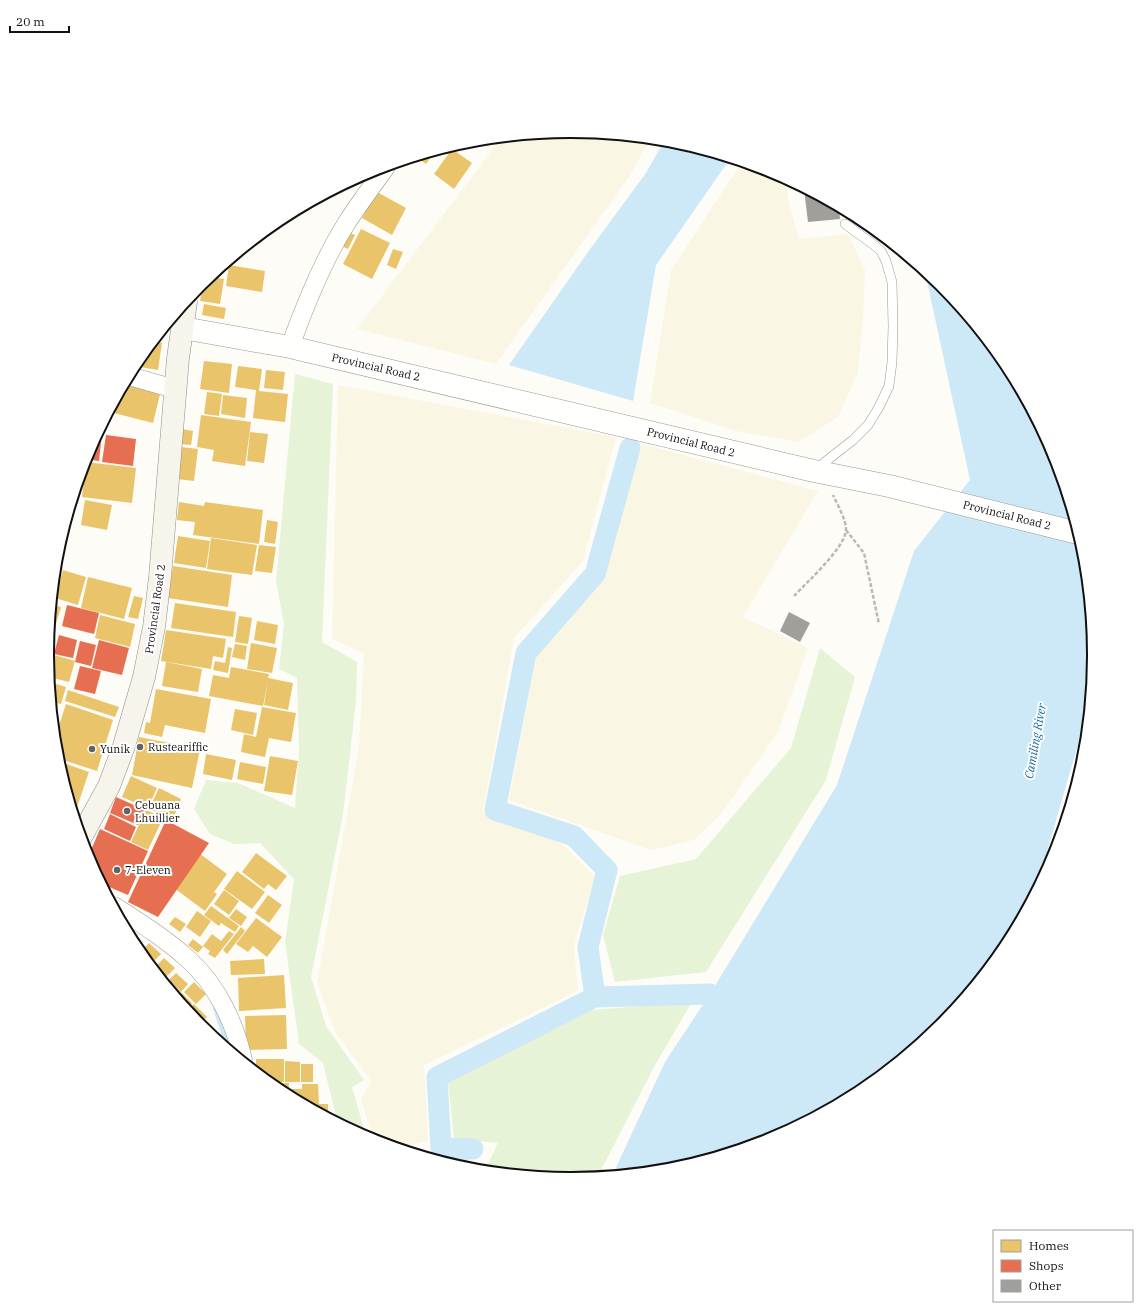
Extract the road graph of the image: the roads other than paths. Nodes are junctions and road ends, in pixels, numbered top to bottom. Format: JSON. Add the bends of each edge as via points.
{"nodes":[{"id":1,"x":380,"y":175,"type":"edge"},
{"id":2,"x":845,"y":224,"type":"dead end"},
{"id":3,"x":185,"y":311,"type":"edge"},
{"id":4,"x":183,"y":328,"type":"junction"},
{"id":5,"x":290,"y":346,"type":"junction"},
{"id":6,"x":135,"y":378,"type":"edge"},
{"id":7,"x":175,"y":389,"type":"junction"},
{"id":8,"x":818,"y":472,"type":"junction"},
{"id":9,"x":1072,"y":531,"type":"edge"},
{"id":10,"x":85,"y":831,"type":"edge"},
{"id":11,"x":122,"y":912,"type":"edge"},
{"id":12,"x":241,"y":1052,"type":"edge"}],
"edges":[{"from":1,"to":5,"type":"street","via":[[345,226],[305,305]]},
{"from":2,"to":8,"type":"lane","via":[[881,251],[886,260],[892,282],[892,362],[889,386],[868,425]]},
{"from":3,"to":4,"type":"main road"},
{"from":4,"to":5,"type":"street","name":"Provincial Road 2"},
{"from":4,"to":7,"type":"main road","name":"Provincial Road 2"},
{"from":5,"to":8,"type":"street","name":"Provincial Road 2"},
{"from":6,"to":7,"type":"street"},
{"from":7,"to":10,"type":"main road","name":"Provincial Road 2","via":[[160,577],[144,677],[113,774]]},
{"from":8,"to":9,"type":"street","name":"Provincial Road 2","via":[[889,486]]},
{"from":11,"to":12,"type":"street","via":[[172,946],[203,974],[234,1028]]}]}
